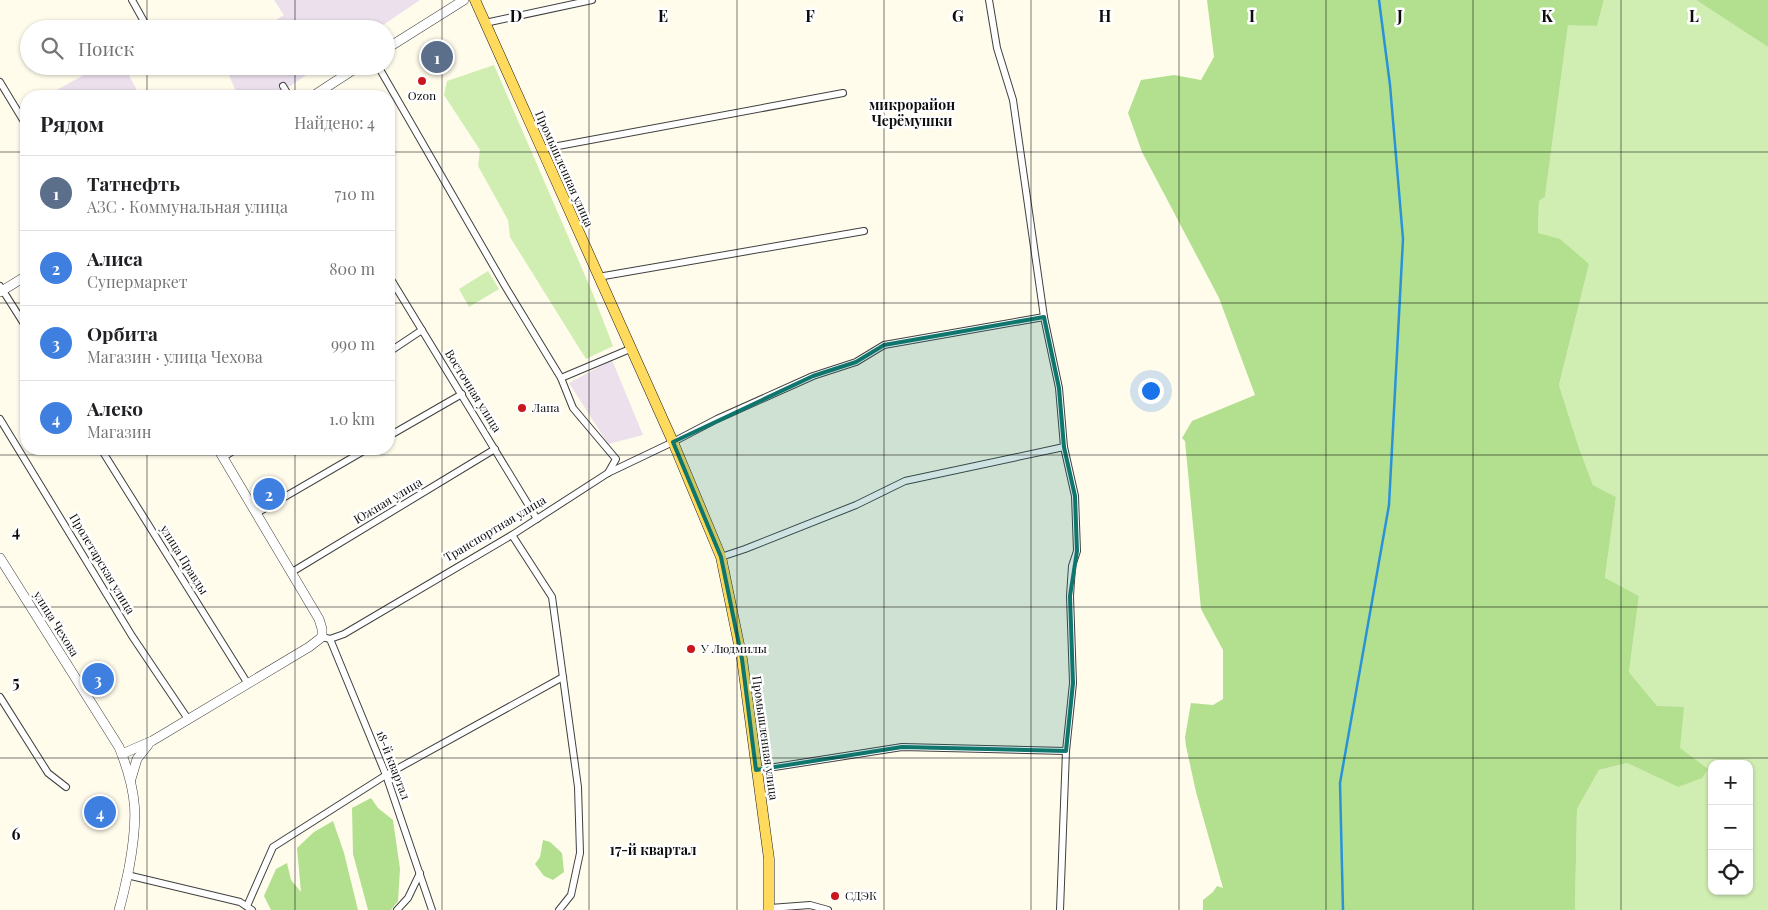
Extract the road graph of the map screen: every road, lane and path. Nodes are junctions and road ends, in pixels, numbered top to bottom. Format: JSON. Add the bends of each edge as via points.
{"nodes":[{"id":1,"x":132,"y":0,"type":"edge"},
{"id":2,"x":464,"y":0,"type":"edge"},
{"id":3,"x":474,"y":0,"type":"edge"},
{"id":4,"x":592,"y":0,"type":"edge"},
{"id":5,"x":989,"y":0,"type":"edge"},
{"id":6,"x":144,"y":20,"type":"edge"},
{"id":7,"x":485,"y":23,"type":"junction"},
{"id":8,"x":395,"y":43,"type":"edge"},
{"id":9,"x":345,"y":75,"type":"edge"},
{"id":10,"x":383,"y":75,"type":"edge"},
{"id":11,"x":0,"y":82,"type":"edge"},
{"id":12,"x":283,"y":86,"type":"dead end"},
{"id":13,"x":285,"y":90,"type":"edge"},
{"id":14,"x":322,"y":90,"type":"edge"},
{"id":15,"x":392,"y":90,"type":"edge"},
{"id":16,"x":843,"y":93,"type":"dead end"},
{"id":17,"x":395,"y":95,"type":"edge"},
{"id":18,"x":20,"y":115,"type":"edge"},
{"id":19,"x":542,"y":149,"type":"junction"},
{"id":20,"x":864,"y":231,"type":"dead end"},
{"id":21,"x":598,"y":277,"type":"junction"},
{"id":22,"x":20,"y":279,"type":"edge"},
{"id":23,"x":395,"y":286,"type":"edge"},
{"id":24,"x":1,"y":289,"type":"edge"},
{"id":25,"x":1044,"y":316,"type":"junction"},
{"id":26,"x":20,"y":318,"type":"edge"},
{"id":27,"x":422,"y":330,"type":"junction"},
{"id":28,"x":395,"y":348,"type":"edge"},
{"id":29,"x":630,"y":349,"type":"junction"},
{"id":30,"x":561,"y":378,"type":"junction"},
{"id":31,"x":462,"y":394,"type":"junction"},
{"id":32,"x":0,"y":419,"type":"edge"},
{"id":33,"x":395,"y":433,"type":"edge"},
{"id":34,"x":673,"y":442,"type":"junction"},
{"id":35,"x":1064,"y":447,"type":"junction"},
{"id":36,"x":495,"y":449,"type":"junction"},
{"id":37,"x":20,"y":452,"type":"edge"},
{"id":38,"x":22,"y":455,"type":"edge"},
{"id":39,"x":106,"y":455,"type":"edge"},
{"id":40,"x":222,"y":455,"type":"edge"},
{"id":41,"x":357,"y":455,"type":"edge"},
{"id":42,"x":608,"y":473,"type":"junction"},
{"id":43,"x":257,"y":513,"type":"junction"},
{"id":44,"x":537,"y":519,"type":"junction"},
{"id":45,"x":512,"y":535,"type":"junction"},
{"id":46,"x":721,"y":557,"type":"junction"},
{"id":47,"x":0,"y":558,"type":"edge"},
{"id":48,"x":292,"y":572,"type":"junction"},
{"id":49,"x":326,"y":638,"type":"junction"},
{"id":50,"x":563,"y":677,"type":"junction"},
{"id":51,"x":248,"y":684,"type":"junction"},
{"id":52,"x":0,"y":696,"type":"edge"},
{"id":53,"x":188,"y":719,"type":"junction"},
{"id":54,"x":152,"y":741,"type":"junction"},
{"id":55,"x":1066,"y":751,"type":"junction"},
{"id":56,"x":122,"y":754,"type":"junction"},
{"id":57,"x":756,"y":770,"type":"junction"},
{"id":58,"x":386,"y":775,"type":"junction"},
{"id":59,"x":131,"y":780,"type":"junction"},
{"id":60,"x":66,"y":787,"type":"dead end"},
{"id":61,"x":420,"y":873,"type":"junction"},
{"id":62,"x":127,"y":875,"type":"junction"},
{"id":63,"x":250,"y":908,"type":"edge"},
{"id":64,"x":769,"y":909,"type":"edge"},
{"id":65,"x":119,"y":910,"type":"edge"},
{"id":66,"x":397,"y":910,"type":"edge"},
{"id":67,"x":432,"y":910,"type":"edge"},
{"id":68,"x":558,"y":910,"type":"edge"},
{"id":69,"x":828,"y":910,"type":"edge"},
{"id":70,"x":1060,"y":910,"type":"edge"}],
"edges":[{"from":1,"to":6,"type":"street"},
{"from":2,"to":8,"type":"street"},
{"from":3,"to":7,"type":"main road","name":"Промышленная улица"},
{"from":4,"to":7,"type":"street"},
{"from":5,"to":25,"type":"street","via":[[997,48],[1013,100]]},
{"from":7,"to":19,"type":"main road","name":"Промышленная улица"},
{"from":9,"to":14,"type":"street"},
{"from":10,"to":15,"type":"street"},
{"from":11,"to":18,"type":"street"},
{"from":12,"to":13,"type":"street"},
{"from":16,"to":19,"type":"street"},
{"from":17,"to":30,"type":"street"},
{"from":19,"to":21,"type":"main road","name":"Промышленная улица"},
{"from":20,"to":21,"type":"street"},
{"from":21,"to":29,"type":"main road","name":"Промышленная улица"},
{"from":22,"to":24,"type":"street"},
{"from":23,"to":27,"type":"street","name":"Восточная улица"},
{"from":24,"to":26,"type":"street"},
{"from":25,"to":34,"type":"street","name":"Транспортная улица","via":[[884,346],[856,362],[813,376],[716,419]]},
{"from":25,"to":35,"type":"street","via":[[1058,388]]},
{"from":27,"to":28,"type":"street"},
{"from":27,"to":31,"type":"street","name":"Восточная улица"},
{"from":29,"to":30,"type":"street"},
{"from":29,"to":34,"type":"main road","name":"Промышленная улица"},
{"from":30,"to":42,"type":"street","via":[[572,408],[616,459]]},
{"from":31,"to":33,"type":"street"},
{"from":31,"to":36,"type":"street","name":"Восточная улица"},
{"from":32,"to":37,"type":"street","name":"Пролетарская улица"},
{"from":34,"to":42,"type":"street","name":"Транспортная улица"},
{"from":34,"to":46,"type":"main road","name":"Промышленная улица"},
{"from":35,"to":46,"type":"street","via":[[905,481],[856,505]]},
{"from":35,"to":55,"type":"street","via":[[1075,496],[1078,550],[1072,566],[1070,596],[1073,682]]},
{"from":36,"to":44,"type":"street","name":"Восточная улица"},
{"from":36,"to":48,"type":"street","name":"Южная улица"},
{"from":38,"to":53,"type":"street","name":"Пролетарская улица","via":[[132,636]]},
{"from":39,"to":51,"type":"street","name":"улица Правды"},
{"from":40,"to":43,"type":"street"},
{"from":41,"to":43,"type":"street"},
{"from":42,"to":44,"type":"street","name":"Транспортная улица"},
{"from":43,"to":48,"type":"street"},
{"from":44,"to":45,"type":"street","name":"Транспортная улица"},
{"from":45,"to":49,"type":"street","name":"Транспортная улица","via":[[344,634]]},
{"from":45,"to":50,"type":"street","via":[[552,597]]},
{"from":46,"to":57,"type":"main road","name":"Промышленная улица","via":[[742,659]]},
{"from":47,"to":56,"type":"street","name":"улица Чехова"},
{"from":48,"to":49,"type":"street"},
{"from":49,"to":51,"type":"street","name":"Транспортная улица"},
{"from":49,"to":58,"type":"street","name":"18-й квартал"},
{"from":50,"to":58,"type":"street"},
{"from":50,"to":68,"type":"street","via":[[578,787],[580,853],[571,895]]},
{"from":51,"to":53,"type":"street","name":"Транспортная улица"},
{"from":52,"to":60,"type":"street","via":[[48,773]]},
{"from":53,"to":54,"type":"street","name":"Транспортная улица"},
{"from":54,"to":56,"type":"street"},
{"from":54,"to":59,"type":"street","via":[[137,759]]},
{"from":55,"to":57,"type":"street","via":[[902,747]]},
{"from":55,"to":70,"type":"street"},
{"from":56,"to":59,"type":"street"},
{"from":57,"to":64,"type":"main road","name":"Промышленная улица","via":[[768,859]]},
{"from":58,"to":61,"type":"street","name":"18-й квартал"},
{"from":58,"to":63,"type":"street","via":[[273,847]]},
{"from":59,"to":62,"type":"street","via":[[136,824]]},
{"from":61,"to":66,"type":"street","via":[[408,898]]},
{"from":61,"to":67,"type":"street","name":"18-й квартал"},
{"from":62,"to":63,"type":"street","via":[[240,902]]},
{"from":62,"to":65,"type":"street"},
{"from":64,"to":69,"type":"street","via":[[810,904]]}]}
